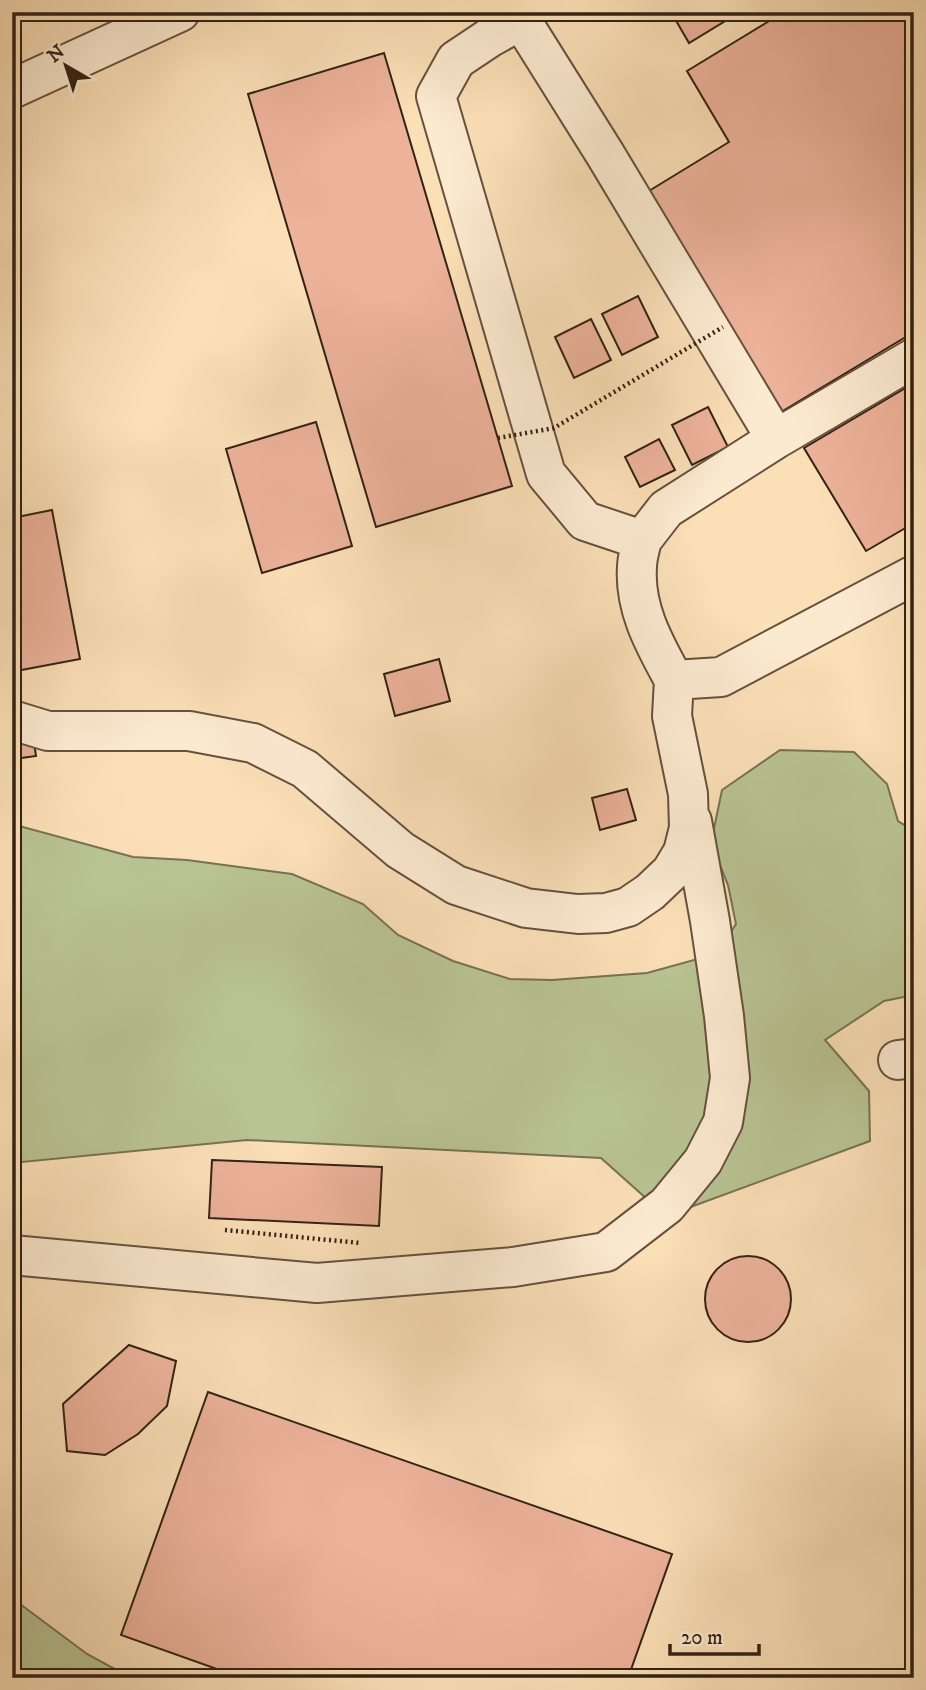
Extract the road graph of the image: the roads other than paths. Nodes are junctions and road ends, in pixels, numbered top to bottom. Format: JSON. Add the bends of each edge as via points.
{"nodes":[{"id":1,"x":170,"y":14,"type":"edge"},
{"id":2,"x":520,"y":16,"type":"edge"},
{"id":3,"x":12,"y":89,"type":"edge"},
{"id":4,"x":914,"y":358,"type":"edge"},
{"id":5,"x":776,"y":439,"type":"junction"},
{"id":6,"x":642,"y":540,"type":"junction"},
{"id":7,"x":914,"y":575,"type":"edge"},
{"id":8,"x":674,"y":680,"type":"junction"},
{"id":9,"x":12,"y":720,"type":"edge"},
{"id":10,"x":688,"y":794,"type":"junction"},
{"id":11,"x":12,"y":1255,"type":"edge"}],
"edges":[{"from":1,"to":3,"type":"street"},
{"from":2,"to":5,"type":"street"},
{"from":2,"to":6,"type":"street","via":[[456,60],[436,96],[546,474],[585,521]]},
{"from":4,"to":5,"type":"street"},
{"from":5,"to":6,"type":"street","via":[[666,509]]},
{"from":6,"to":8,"type":"street","via":[[637,593],[650,637]]},
{"from":7,"to":8,"type":"street","via":[[721,677]]},
{"from":8,"to":10,"type":"street","via":[[671,716]]},
{"from":9,"to":10,"type":"street","via":[[48,731],[189,731],[253,743],[305,769],[400,849],[456,885],[526,908],[578,914],[628,906],[671,872],[683,852],[689,828]]},
{"from":10,"to":11,"type":"street","via":[[724,1016],[730,1078],[723,1122],[703,1161],[667,1205],[606,1252],[513,1267],[317,1283]]}]}
